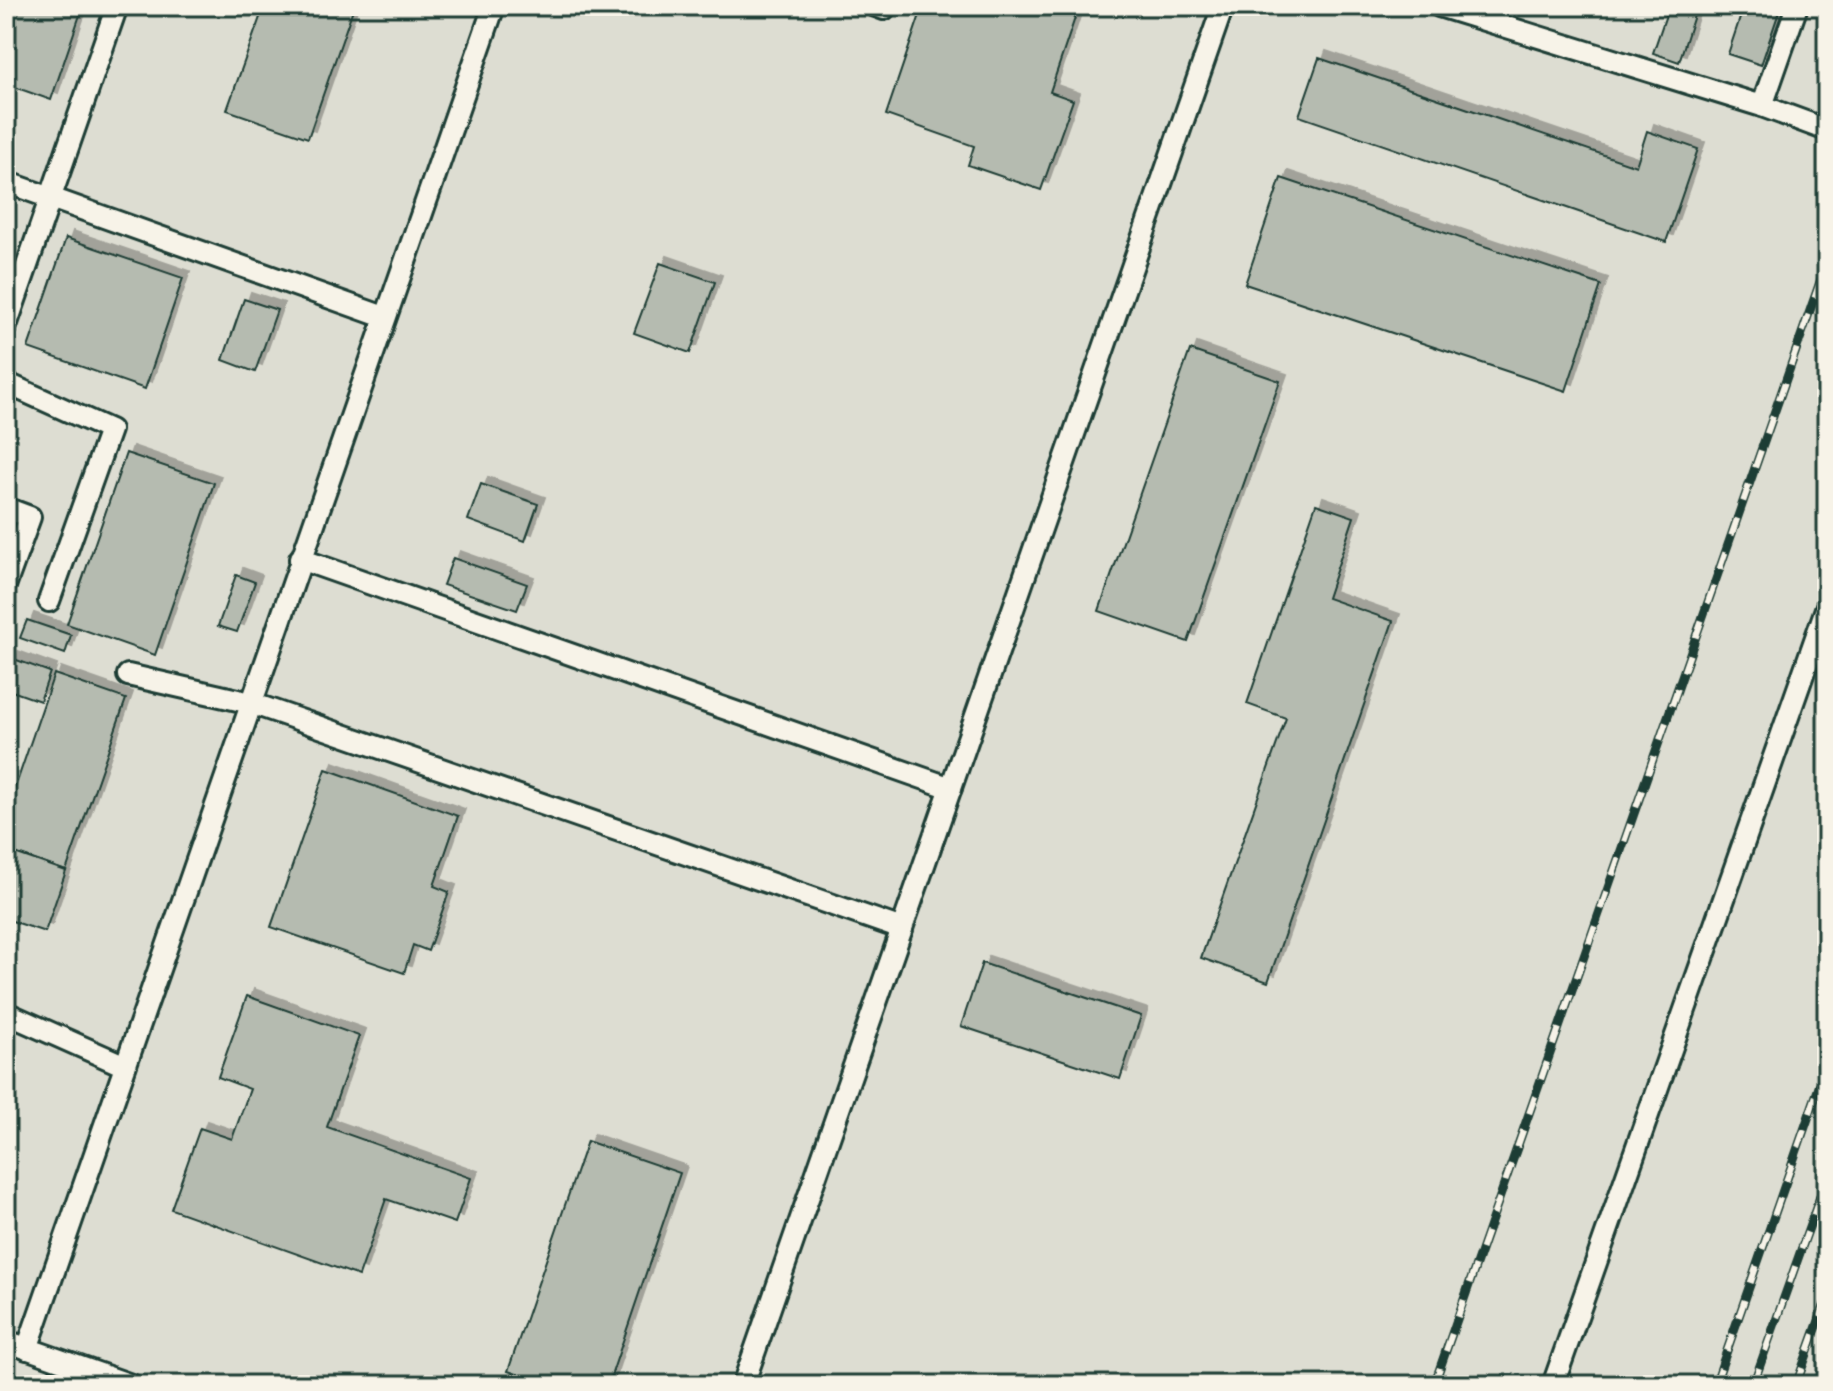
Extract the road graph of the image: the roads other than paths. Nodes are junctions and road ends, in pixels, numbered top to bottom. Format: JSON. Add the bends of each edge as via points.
{"nodes":[{"id":1,"x":117,"y":6,"type":"edge"},
{"id":2,"x":494,"y":6,"type":"edge"},
{"id":3,"x":876,"y":6,"type":"edge"},
{"id":4,"x":885,"y":6,"type":"edge"},
{"id":5,"x":1223,"y":6,"type":"edge"},
{"id":6,"x":1439,"y":6,"type":"edge"},
{"id":7,"x":1797,"y":6,"type":"edge"},
{"id":8,"x":1762,"y":106,"type":"junction"},
{"id":9,"x":1827,"y":130,"type":"edge"},
{"id":10,"x":6,"y":182,"type":"edge"},
{"id":11,"x":50,"y":198,"type":"junction"},
{"id":12,"x":384,"y":317,"type":"junction"},
{"id":13,"x":6,"y":326,"type":"edge"},
{"id":14,"x":6,"y":383,"type":"edge"},
{"id":15,"x":6,"y":508,"type":"edge"},
{"id":16,"x":300,"y":559,"type":"junction"},
{"id":17,"x":6,"y":583,"type":"edge"},
{"id":18,"x":49,"y":601,"type":"dead end"},
{"id":19,"x":1827,"y":606,"type":"edge"},
{"id":20,"x":128,"y":675,"type":"dead end"},
{"id":21,"x":251,"y":703,"type":"junction"},
{"id":22,"x":951,"y":788,"type":"junction"},
{"id":23,"x":902,"y":929,"type":"junction"},
{"id":24,"x":6,"y":1013,"type":"edge"},
{"id":25,"x":125,"y":1066,"type":"junction"},
{"id":26,"x":6,"y":1341,"type":"edge"},
{"id":27,"x":27,"y":1349,"type":"junction"},
{"id":28,"x":131,"y":1385,"type":"edge"},
{"id":29,"x":743,"y":1385,"type":"edge"},
{"id":30,"x":1553,"y":1385,"type":"edge"}],
"edges":[{"from":1,"to":11,"type":"lane"},
{"from":2,"to":12,"type":"lane"},
{"from":3,"to":4,"type":"lane"},
{"from":5,"to":22,"type":"lane"},
{"from":6,"to":8,"type":"lane"},
{"from":7,"to":8,"type":"lane"},
{"from":8,"to":9,"type":"lane"},
{"from":10,"to":11,"type":"lane"},
{"from":11,"to":12,"type":"lane"},
{"from":11,"to":13,"type":"lane"},
{"from":12,"to":16,"type":"lane"},
{"from":14,"to":18,"type":"lane","via":[[110,430]]},
{"from":15,"to":17,"type":"lane","via":[[30,517]]},
{"from":16,"to":21,"type":"lane"},
{"from":16,"to":22,"type":"lane"},
{"from":19,"to":30,"type":"lane"},
{"from":20,"to":21,"type":"lane"},
{"from":21,"to":23,"type":"lane"},
{"from":21,"to":25,"type":"lane"},
{"from":22,"to":23,"type":"lane"},
{"from":23,"to":29,"type":"lane"},
{"from":24,"to":25,"type":"lane"},
{"from":25,"to":27,"type":"lane"},
{"from":26,"to":27,"type":"lane"},
{"from":27,"to":28,"type":"lane"}]}
